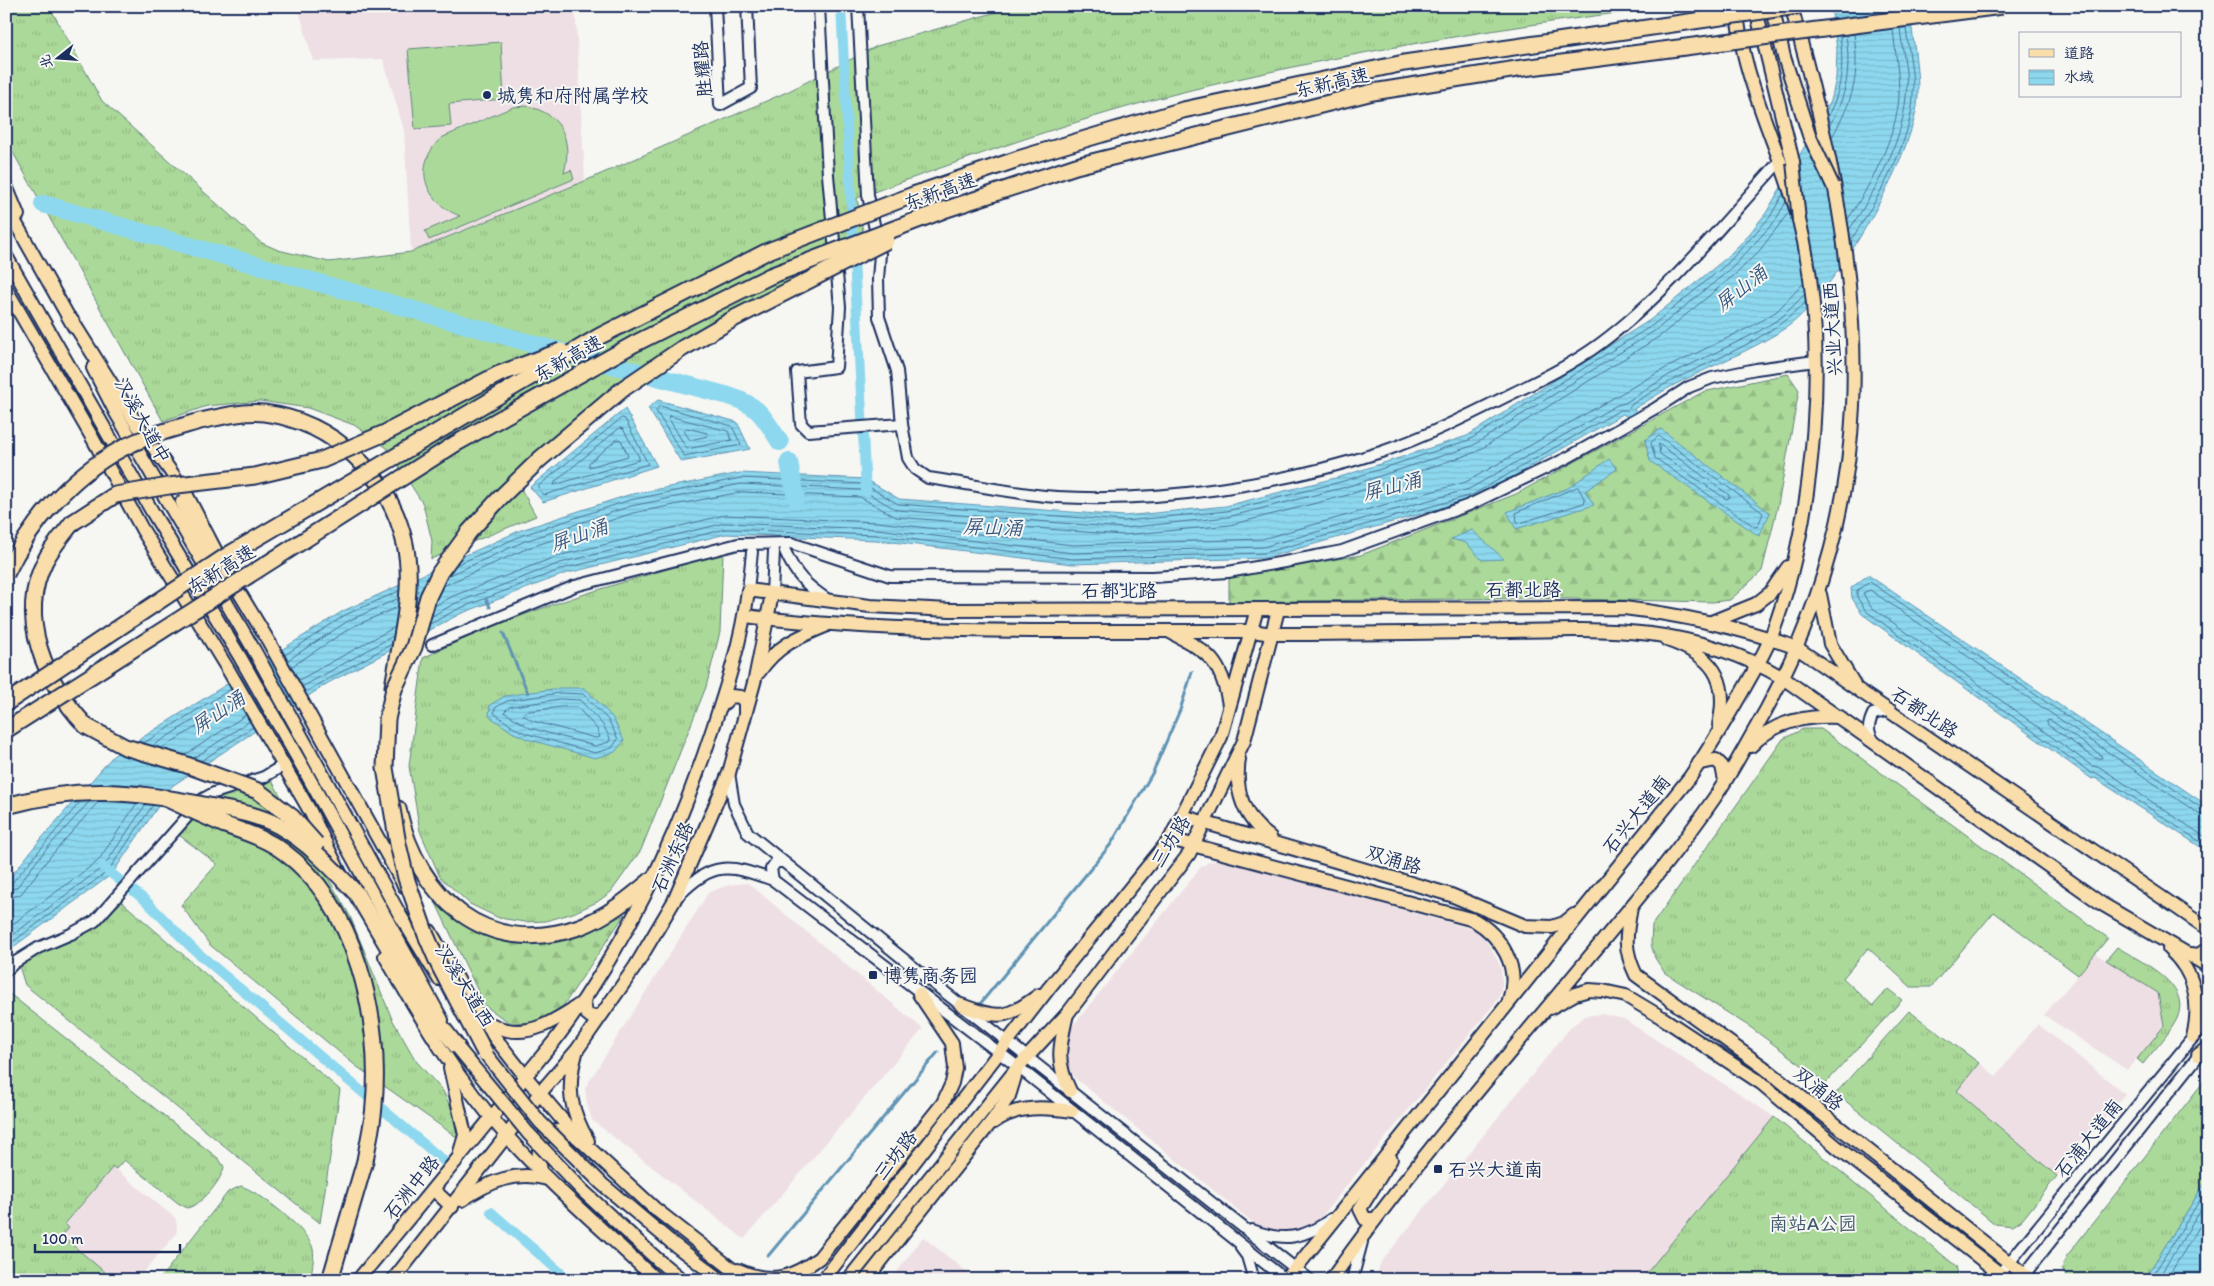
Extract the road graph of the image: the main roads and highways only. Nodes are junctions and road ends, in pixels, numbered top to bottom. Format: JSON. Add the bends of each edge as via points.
{"nodes":[{"id":1,"x":1735,"y":6,"type":"edge"},
{"id":2,"x":1755,"y":6,"type":"edge"},
{"id":3,"x":1772,"y":6,"type":"edge"},
{"id":4,"x":2002,"y":6,"type":"edge"},
{"id":5,"x":1795,"y":8,"type":"edge"},
{"id":6,"x":6,"y":186,"type":"edge"},
{"id":7,"x":1833,"y":186,"type":"junction"},
{"id":8,"x":6,"y":206,"type":"edge"},
{"id":9,"x":944,"y":210,"type":"junction"},
{"id":10,"x":1799,"y":220,"type":"junction"},
{"id":11,"x":6,"y":256,"type":"edge"},
{"id":12,"x":35,"y":256,"type":"junction"},
{"id":13,"x":6,"y":263,"type":"edge"},
{"id":14,"x":6,"y":289,"type":"edge"},
{"id":15,"x":34,"y":303,"type":"junction"},
{"id":16,"x":71,"y":319,"type":"junction"},
{"id":17,"x":600,"y":336,"type":"junction"},
{"id":18,"x":93,"y":439,"type":"junction"},
{"id":19,"x":163,"y":461,"type":"junction"},
{"id":20,"x":153,"y":513,"type":"junction"},
{"id":21,"x":1793,"y":560,"type":"junction"},
{"id":22,"x":6,"y":574,"type":"edge"},
{"id":23,"x":748,"y":590,"type":"joint"},
{"id":24,"x":1819,"y":591,"type":"junction"},
{"id":25,"x":772,"y":594,"type":"junction"},
{"id":26,"x":870,"y":606,"type":"junction"},
{"id":27,"x":1144,"y":608,"type":"junction"},
{"id":28,"x":1257,"y":609,"type":"junction"},
{"id":29,"x":1278,"y":610,"type":"junction"},
{"id":30,"x":1382,"y":610,"type":"junction"},
{"id":31,"x":1661,"y":612,"type":"junction"},
{"id":32,"x":745,"y":616,"type":"junction"},
{"id":33,"x":768,"y":618,"type":"junction"},
{"id":34,"x":1709,"y":623,"type":"junction"},
{"id":35,"x":827,"y":625,"type":"junction"},
{"id":36,"x":870,"y":627,"type":"junction"},
{"id":37,"x":1168,"y":631,"type":"junction"},
{"id":38,"x":1147,"y":632,"type":"junction"},
{"id":39,"x":1252,"y":632,"type":"junction"},
{"id":40,"x":1646,"y":632,"type":"junction"},
{"id":41,"x":1272,"y":634,"type":"junction"},
{"id":42,"x":1382,"y":634,"type":"junction"},
{"id":43,"x":1770,"y":639,"type":"junction"},
{"id":44,"x":1797,"y":648,"type":"junction"},
{"id":45,"x":254,"y":650,"type":"junction"},
{"id":46,"x":240,"y":657,"type":"joint"},
{"id":47,"x":1758,"y":663,"type":"junction"},
{"id":48,"x":229,"y":671,"type":"junction"},
{"id":49,"x":1784,"y":678,"type":"junction"},
{"id":50,"x":755,"y":679,"type":"junction"},
{"id":51,"x":1857,"y":688,"type":"junction"},
{"id":52,"x":6,"y":704,"type":"edge"},
{"id":53,"x":721,"y":706,"type":"junction"},
{"id":54,"x":1230,"y":708,"type":"junction"},
{"id":55,"x":745,"y":714,"type":"junction"},
{"id":56,"x":1840,"y":717,"type":"junction"},
{"id":57,"x":387,"y":719,"type":"junction"},
{"id":58,"x":6,"y":730,"type":"edge"},
{"id":59,"x":1221,"y":736,"type":"junction"},
{"id":60,"x":1716,"y":738,"type":"junction"},
{"id":61,"x":1242,"y":746,"type":"junction"},
{"id":62,"x":1739,"y":759,"type":"junction"},
{"id":63,"x":1699,"y":763,"type":"junction"},
{"id":64,"x":1725,"y":781,"type":"junction"},
{"id":65,"x":163,"y":797,"type":"junction"},
{"id":66,"x":6,"y":806,"type":"edge"},
{"id":67,"x":1182,"y":816,"type":"junction"},
{"id":68,"x":1205,"y":822,"type":"junction"},
{"id":69,"x":1170,"y":839,"type":"junction"},
{"id":70,"x":1281,"y":844,"type":"junction"},
{"id":71,"x":1195,"y":845,"type":"junction"},
{"id":72,"x":656,"y":876,"type":"junction"},
{"id":73,"x":356,"y":893,"type":"junction"},
{"id":74,"x":1588,"y":904,"type":"junction"},
{"id":75,"x":1631,"y":906,"type":"junction"},
{"id":76,"x":2207,"y":927,"type":"edge"},
{"id":77,"x":2160,"y":940,"type":"junction"},
{"id":78,"x":2208,"y":948,"type":"edge"},
{"id":79,"x":2190,"y":954,"type":"junction"},
{"id":80,"x":2208,"y":966,"type":"edge"},
{"id":81,"x":1049,"y":988,"type":"junction"},
{"id":82,"x":923,"y":996,"type":"road end"},
{"id":83,"x":584,"y":1002,"type":"junction"},
{"id":84,"x":961,"y":1005,"type":"road end"},
{"id":85,"x":1507,"y":1005,"type":"junction"},
{"id":86,"x":1544,"y":1011,"type":"junction"},
{"id":87,"x":1068,"y":1013,"type":"junction"},
{"id":88,"x":601,"y":1015,"type":"junction"},
{"id":89,"x":481,"y":1020,"type":"junction"},
{"id":90,"x":2192,"y":1037,"type":"road end"},
{"id":91,"x":458,"y":1048,"type":"junction"},
{"id":92,"x":577,"y":1050,"type":"junction"},
{"id":93,"x":486,"y":1053,"type":"junction"},
{"id":94,"x":448,"y":1060,"type":"junction"},
{"id":95,"x":1018,"y":1067,"type":"junction"},
{"id":96,"x":525,"y":1076,"type":"junction"},
{"id":97,"x":1070,"y":1091,"type":"road end"},
{"id":98,"x":540,"y":1093,"type":"junction"},
{"id":99,"x":1072,"y":1111,"type":"road end"},
{"id":100,"x":492,"y":1118,"type":"junction"},
{"id":101,"x":986,"y":1128,"type":"junction"},
{"id":102,"x":1406,"y":1130,"type":"junction"},
{"id":103,"x":506,"y":1135,"type":"junction"},
{"id":104,"x":576,"y":1136,"type":"junction"},
{"id":105,"x":598,"y":1158,"type":"junction"},
{"id":106,"x":456,"y":1161,"type":"junction"},
{"id":107,"x":545,"y":1175,"type":"junction"},
{"id":108,"x":434,"y":1190,"type":"junction"},
{"id":109,"x":452,"y":1207,"type":"junction"},
{"id":110,"x":1374,"y":1219,"type":"junction"},
{"id":111,"x":819,"y":1258,"type":"junction"},
{"id":112,"x":726,"y":1264,"type":"junction"},
{"id":113,"x":2001,"y":1278,"type":"edge"},
{"id":114,"x":2025,"y":1278,"type":"edge"},
{"id":115,"x":330,"y":1280,"type":"edge"},
{"id":116,"x":358,"y":1280,"type":"edge"},
{"id":117,"x":393,"y":1280,"type":"edge"},
{"id":118,"x":656,"y":1280,"type":"edge"},
{"id":119,"x":682,"y":1280,"type":"edge"},
{"id":120,"x":721,"y":1280,"type":"edge"},
{"id":121,"x":746,"y":1280,"type":"edge"},
{"id":122,"x":807,"y":1280,"type":"edge"},
{"id":123,"x":823,"y":1280,"type":"edge"},
{"id":124,"x":848,"y":1280,"type":"edge"},
{"id":125,"x":866,"y":1280,"type":"edge"},
{"id":126,"x":1285,"y":1280,"type":"edge"},
{"id":127,"x":1331,"y":1280,"type":"edge"}],
"edges":[{"from":1,"to":10,"type":"main road","name":"兴业大道西","bridge":true,"via":[[1746,62]]},
{"from":2,"to":10,"type":"main road","bridge":true,"via":[[1793,162]]},
{"from":3,"to":7,"type":"main road","bridge":true,"via":[[1788,73],[1809,135]]},
{"from":4,"to":9,"type":"highway","name":"东新高速","bridge":true,"via":[[1523,68],[1373,92],[1076,166]]},
{"from":5,"to":7,"type":"main road","name":"兴业大道西","bridge":true},
{"from":5,"to":17,"type":"highway","name":"东新高速","bridge":true,"via":[[1404,63],[1183,110],[1018,159],[786,244]]},
{"from":6,"to":12,"type":"main road"},
{"from":7,"to":24,"type":"main road","name":"兴业大道西","via":[[1847,272],[1854,354],[1850,444],[1832,548]]},
{"from":8,"to":12,"type":"main road","name":"汉溪大道中"},
{"from":9,"to":57,"type":"highway","bridge":true,"via":[[735,318],[684,348],[624,388],[540,459],[486,512],[440,572],[428,597],[414,648],[394,689]]},
{"from":9,"to":58,"type":"highway","name":"东新高速","bridge":true,"via":[[770,276],[634,344],[455,444]]},
{"from":10,"to":21,"type":"main road","name":"兴业大道西","via":[[1812,309],[1815,414],[1805,507]]},
{"from":11,"to":15,"type":"main road","name":"汉溪大道中"},
{"from":12,"to":16,"type":"main road","name":"汉溪大道中"},
{"from":13,"to":15,"type":"main road"},
{"from":14,"to":18,"type":"main road"},
{"from":15,"to":18,"type":"main road"},
{"from":15,"to":20,"type":"main road","name":"汉溪大道中"},
{"from":16,"to":19,"type":"main road","via":[[136,424]]},
{"from":16,"to":45,"type":"main road","name":"汉溪大道中","via":[[116,413]]},
{"from":17,"to":52,"type":"highway","name":"东新高速","bridge":true,"via":[[228,555]]},
{"from":17,"to":73,"type":"highway","bridge":true,"via":[[499,374],[322,460],[255,476],[116,495],[72,523],[46,559],[41,571],[34,620],[45,667],[70,709],[86,726],[125,747],[258,791],[292,817]]},
{"from":18,"to":48,"type":"main road","via":[[142,528]]},
{"from":19,"to":45,"type":"main road"},
{"from":19,"to":89,"type":"main road","via":[[184,490],[224,567]]},
{"from":20,"to":46,"type":"main road","name":"汉溪大道中"},
{"from":20,"to":48,"type":"main road"},
{"from":21,"to":34,"type":"main road","via":[[1770,593],[1756,604]]},
{"from":21,"to":43,"type":"main road","name":"兴业大道西"},
{"from":22,"to":57,"type":"highway","bridge":true,"via":[[23,543],[61,494],[121,449],[200,421],[233,415],[263,413],[322,431],[353,453],[374,477],[393,506],[405,545],[405,610]]},
{"from":23,"to":25,"type":"main road","name":"石都北路"},
{"from":23,"to":32,"type":"main road","name":"石洲东路"},
{"from":24,"to":44,"type":"main road","name":"兴业大道西"},
{"from":24,"to":51,"type":"main road","via":[[1830,644]]},
{"from":25,"to":26,"type":"main road","name":"石都北路"},
{"from":25,"to":33,"type":"main road","name":"石洲东路"},
{"from":26,"to":27,"type":"main road","name":"石都北路","via":[[950,610]]},
{"from":26,"to":36,"type":"main road","via":[[859,612],[862,625]]},
{"from":27,"to":28,"type":"main road","name":"石都北路"},
{"from":27,"to":38,"type":"main road","via":[[1158,617],[1157,627]]},
{"from":28,"to":29,"type":"main road","name":"石都北路"},
{"from":28,"to":39,"type":"main road","name":"三坊路"},
{"from":29,"to":30,"type":"main road","name":"石都北路"},
{"from":29,"to":41,"type":"main road","name":"三坊路"},
{"from":30,"to":31,"type":"main road","name":"石都北路","via":[[1531,607],[1624,608]]},
{"from":30,"to":42,"type":"main road","via":[[1370,618],[1370,626]]},
{"from":31,"to":34,"type":"main road","name":"石都北路"},
{"from":31,"to":40,"type":"main road","via":[[1670,622],[1668,628]]},
{"from":32,"to":33,"type":"main road"},
{"from":32,"to":53,"type":"main road","name":"石洲东路"},
{"from":33,"to":35,"type":"main road"},
{"from":33,"to":50,"type":"main road","name":"石洲东路"},
{"from":34,"to":43,"type":"main road","name":"石都北路"},
{"from":35,"to":36,"type":"main road"},
{"from":35,"to":50,"type":"main road","via":[[781,647]]},
{"from":36,"to":38,"type":"main road"},
{"from":37,"to":38,"type":"main road"},
{"from":37,"to":39,"type":"main road"},
{"from":37,"to":54,"type":"main road","via":[[1195,645],[1216,662]]},
{"from":39,"to":41,"type":"main road"},
{"from":39,"to":54,"type":"main road","name":"三坊路"},
{"from":40,"to":42,"type":"main road","via":[[1613,629]]},
{"from":40,"to":47,"type":"main road","via":[[1688,639]]},
{"from":40,"to":60,"type":"main road","via":[[1700,655],[1714,669],[1722,685],[1723,709]]},
{"from":41,"to":42,"type":"main road"},
{"from":41,"to":61,"type":"main road","name":"三坊路"},
{"from":43,"to":44,"type":"main road","name":"石都北路"},
{"from":43,"to":47,"type":"main road","name":"石兴大道南"},
{"from":44,"to":49,"type":"main road"},
{"from":44,"to":51,"type":"main road","name":"石都北路"},
{"from":45,"to":93,"type":"main road","name":"汉溪大道西","bridge":true,"via":[[400,915]]},
{"from":46,"to":91,"type":"main road","name":"汉溪大道西"},
{"from":47,"to":49,"type":"main road"},
{"from":47,"to":60,"type":"main road","name":"石兴大道南"},
{"from":48,"to":94,"type":"main road","via":[[310,811],[364,918]]},
{"from":49,"to":56,"type":"main road"},
{"from":49,"to":62,"type":"main road"},
{"from":50,"to":55,"type":"main road","name":"石洲东路"},
{"from":51,"to":76,"type":"main road","name":"石都北路"},
{"from":53,"to":55,"type":"main road","via":[[731,696],[741,697],[745,702]]},
{"from":53,"to":72,"type":"main road","name":"石洲东路","via":[[697,776]]},
{"from":54,"to":59,"type":"main road","name":"三坊路"},
{"from":55,"to":88,"type":"main road","name":"石洲东路","via":[[729,773],[674,901],[635,967]]},
{"from":56,"to":62,"type":"main road","via":[[1814,715],[1782,724],[1763,733]]},
{"from":56,"to":77,"type":"main road","via":[[2102,904]]},
{"from":57,"to":72,"type":"highway","bridge":true,"via":[[391,770],[408,844],[429,882],[462,915],[487,928],[512,935],[560,932],[604,915]]},
{"from":57,"to":93,"type":"highway","bridge":true,"via":[[385,768],[406,878],[439,965]]},
{"from":59,"to":61,"type":"main road","via":[[1227,728],[1239,726],[1243,732]]},
{"from":59,"to":67,"type":"main road","name":"三坊路"},
{"from":60,"to":63,"type":"main road","name":"石兴大道南"},
{"from":61,"to":68,"type":"main road","name":"三坊路"},
{"from":61,"to":70,"type":"main road","via":[[1238,786],[1242,802],[1256,827]]},
{"from":62,"to":64,"type":"main road"},
{"from":63,"to":64,"type":"main road","via":[[1716,760],[1722,766]]},
{"from":63,"to":74,"type":"main road","name":"石兴大道南"},
{"from":64,"to":75,"type":"main road"},
{"from":65,"to":66,"type":"highway","bridge":true,"via":[[95,791],[59,794]]},
{"from":65,"to":73,"type":"highway","bridge":true,"via":[[244,813],[277,825],[324,859]]},
{"from":65,"to":115,"type":"highway","bridge":true,"via":[[259,838],[282,851],[309,874],[330,901],[359,968],[373,1033],[374,1106],[365,1161]]},
{"from":67,"to":68,"type":"main road","name":"双涌路"},
{"from":67,"to":69,"type":"main road","name":"三坊路"},
{"from":68,"to":70,"type":"main road","name":"双涌路"},
{"from":68,"to":71,"type":"main road","name":"三坊路"},
{"from":69,"to":71,"type":"main road","name":"双涌路"},
{"from":69,"to":81,"type":"main road","name":"三坊路"},
{"from":70,"to":74,"type":"main road","name":"双涌路","via":[[1451,895],[1525,926],[1552,927],[1564,923]]},
{"from":71,"to":85,"type":"main road","name":"双涌路","via":[[1474,920],[1490,930],[1506,952],[1512,977]]},
{"from":71,"to":87,"type":"main road","name":"三坊路"},
{"from":72,"to":83,"type":"main road","name":"石洲东路"},
{"from":73,"to":91,"type":"highway","via":[[416,994]]},
{"from":74,"to":85,"type":"main road","name":"石兴大道南"},
{"from":75,"to":86,"type":"main road"},
{"from":75,"to":114,"type":"main road","name":"双涌路","via":[[1625,938],[1628,957],[1636,975],[1766,1069],[2010,1261]]},
{"from":77,"to":79,"type":"main road"},
{"from":77,"to":90,"type":"main road","via":[[2180,958],[2190,974],[2197,1005]]},
{"from":78,"to":79,"type":"main road","via":[[2199,954]]},
{"from":79,"to":80,"type":"main road"},
{"from":81,"to":84,"type":"main road","via":[[1019,1008],[1001,1015],[991,1016]]},
{"from":81,"to":123,"type":"main road","name":"三坊路"},
{"from":82,"to":111,"type":"main road","via":[[952,1044],[955,1068],[952,1083],[943,1103]]},
{"from":83,"to":88,"type":"main road","via":[[586,1013],[591,1017]]},
{"from":83,"to":89,"type":"main road","via":[[547,1025],[533,1029],[507,1030]]},
{"from":83,"to":96,"type":"main road","name":"石洲东路"},
{"from":85,"to":102,"type":"main road","name":"石兴大道南"},
{"from":86,"to":110,"type":"main road"},
{"from":86,"to":113,"type":"main road","name":"双涌路","via":[[1589,990],[1626,996],[1761,1083]]},
{"from":87,"to":95,"type":"main road","name":"三坊路"},
{"from":87,"to":97,"type":"main road","via":[[1059,1053],[1062,1075]]},
{"from":88,"to":92,"type":"main road","name":"石洲东路"},
{"from":89,"to":96,"type":"main road"},
{"from":91,"to":119,"type":"main road","name":"汉溪大道西","bridge":true,"via":[[528,1134],[576,1184]]},
{"from":92,"to":98,"type":"main road","name":"石洲东路"},
{"from":92,"to":105,"type":"main road","via":[[569,1078],[573,1105],[578,1123]]},
{"from":93,"to":120,"type":"main road","name":"汉溪大道西","bridge":true,"via":[[540,1122],[602,1184]]},
{"from":94,"to":100,"type":"main road"},
{"from":94,"to":106,"type":"main road","via":[[465,1135]]},
{"from":95,"to":101,"type":"main road","via":[[1009,1096]]},
{"from":95,"to":124,"type":"main road"},
{"from":96,"to":98,"type":"main road"},
{"from":96,"to":100,"type":"main road","name":"石洲东路"},
{"from":98,"to":103,"type":"main road","name":"石洲东路"},
{"from":98,"to":104,"type":"main road"},
{"from":99,"to":101,"type":"main road","via":[[1055,1108],[1020,1110],[1001,1117]]},
{"from":100,"to":103,"type":"main road"},
{"from":100,"to":106,"type":"main road","name":"石洲中路"},
{"from":101,"to":125,"type":"main road"},
{"from":102,"to":110,"type":"main road","via":[[1386,1170],[1360,1209],[1365,1219]]},
{"from":102,"to":126,"type":"main road","name":"石兴大道南"},
{"from":103,"to":107,"type":"main road"},
{"from":103,"to":109,"type":"main road"},
{"from":104,"to":105,"type":"main road"},
{"from":104,"to":107,"type":"main road","via":[[558,1130],[540,1142],[537,1155]]},
{"from":105,"to":112,"type":"main road","via":[[654,1208]]},
{"from":106,"to":108,"type":"main road","name":"石洲中路"},
{"from":107,"to":109,"type":"main road","via":[[502,1179],[481,1186]]},
{"from":107,"to":118,"type":"main road"},
{"from":108,"to":109,"type":"main road"},
{"from":108,"to":116,"type":"main road","name":"石洲中路"},
{"from":109,"to":117,"type":"main road"},
{"from":110,"to":127,"type":"main road"},
{"from":111,"to":112,"type":"main road","via":[[798,1273],[786,1277],[747,1274]]},
{"from":111,"to":122,"type":"main road"},
{"from":112,"to":121,"type":"main road"}]}
